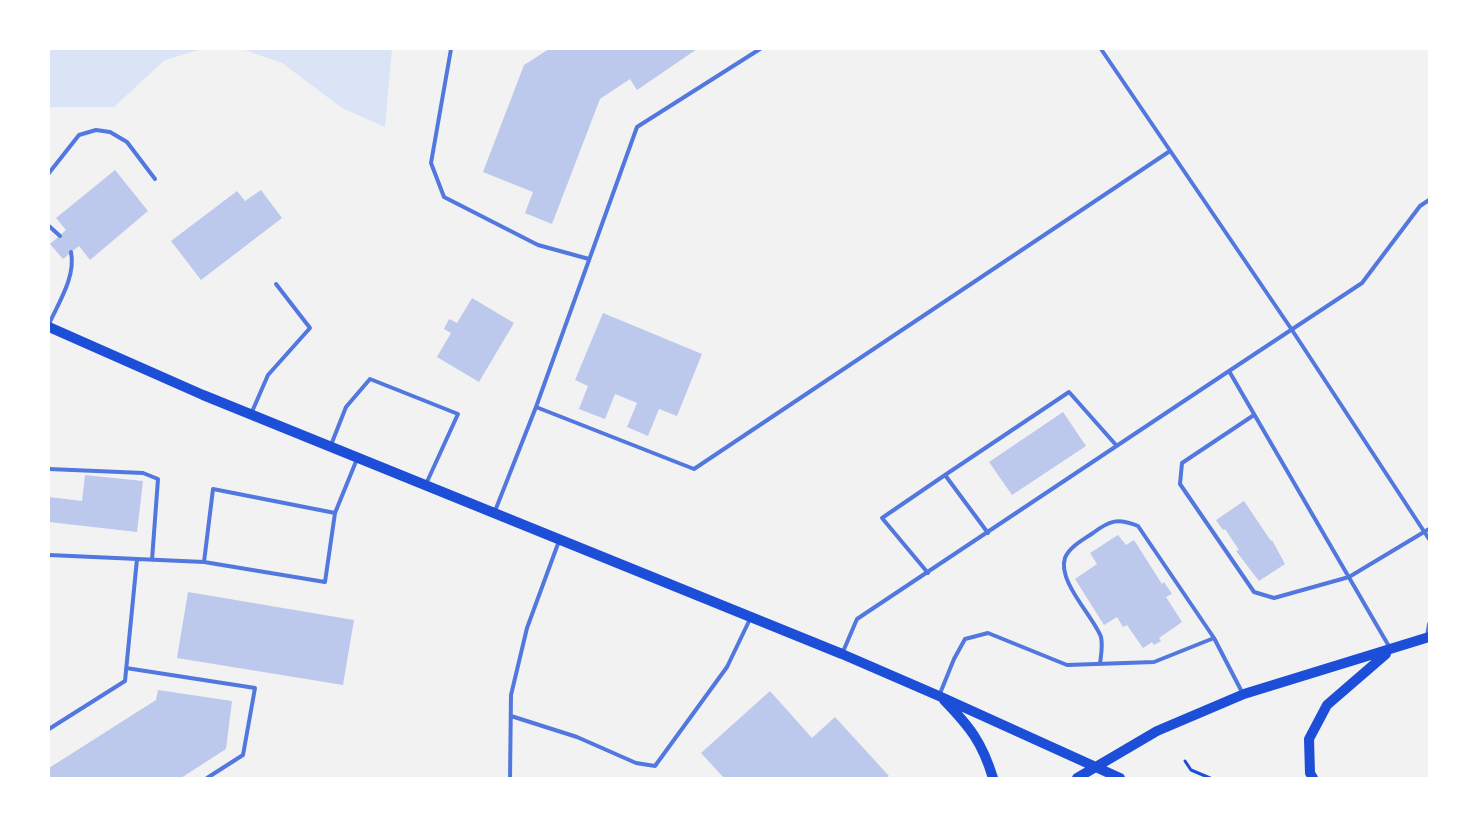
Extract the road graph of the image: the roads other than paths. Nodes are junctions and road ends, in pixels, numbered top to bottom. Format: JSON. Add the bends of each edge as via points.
{"nodes":[{"id":1,"x":451,"y":49,"type":"edge"},
{"id":2,"x":760,"y":49,"type":"edge"},
{"id":3,"x":1100,"y":49,"type":"edge"},
{"id":4,"x":1170,"y":151,"type":"junction"},
{"id":5,"x":49,"y":173,"type":"edge"},
{"id":6,"x":155,"y":179,"type":"dead end"},
{"id":7,"x":1429,"y":200,"type":"edge"},
{"id":8,"x":49,"y":226,"type":"edge"},
{"id":9,"x":60,"y":236,"type":"dead end"},
{"id":10,"x":71,"y":252,"type":"dead end"},
{"id":11,"x":590,"y":259,"type":"junction"},
{"id":12,"x":276,"y":284,"type":"dead end"},
{"id":13,"x":49,"y":325,"type":"edge"},
{"id":14,"x":1292,"y":330,"type":"junction"},
{"id":15,"x":1229,"y":371,"type":"junction"},
{"id":16,"x":536,"y":407,"type":"junction"},
{"id":17,"x":251,"y":414,"type":"junction"},
{"id":18,"x":1254,"y":415,"type":"junction"},
{"id":19,"x":1116,"y":445,"type":"junction"},
{"id":20,"x":331,"y":446,"type":"junction"},
{"id":21,"x":358,"y":457,"type":"junction"},
{"id":22,"x":49,"y":469,"type":"edge"},
{"id":23,"x":945,"y":475,"type":"junction"},
{"id":24,"x":426,"y":484,"type":"junction"},
{"id":25,"x":495,"y":512,"type":"junction"},
{"id":26,"x":335,"y":513,"type":"junction"},
{"id":27,"x":1427,"y":530,"type":"edge"},
{"id":28,"x":988,"y":533,"type":"junction"},
{"id":29,"x":560,"y":538,"type":"junction"},
{"id":30,"x":1429,"y":538,"type":"edge"},
{"id":31,"x":49,"y":555,"type":"edge"},
{"id":32,"x":137,"y":559,"type":"junction"},
{"id":33,"x":152,"y":560,"type":"junction"},
{"id":34,"x":204,"y":562,"type":"junction"},
{"id":35,"x":928,"y":573,"type":"junction"},
{"id":36,"x":1349,"y":577,"type":"junction"},
{"id":37,"x":751,"y":617,"type":"junction"},
{"id":38,"x":1429,"y":624,"type":"edge"},
{"id":39,"x":1214,"y":638,"type":"junction"},
{"id":40,"x":1428,"y":638,"type":"edge"},
{"id":41,"x":1391,"y":649,"type":"junction"},
{"id":42,"x":842,"y":654,"type":"junction"},
{"id":43,"x":1100,"y":664,"type":"junction"},
{"id":44,"x":126,"y":668,"type":"junction"},
{"id":45,"x":1244,"y":694,"type":"junction"},
{"id":46,"x":939,"y":696,"type":"junction"},
{"id":47,"x":511,"y":716,"type":"junction"},
{"id":48,"x":49,"y":729,"type":"edge"},
{"id":49,"x":1095,"y":767,"type":"junction"},
{"id":50,"x":1311,"y":776,"type":"edge"},
{"id":51,"x":207,"y":778,"type":"edge"},
{"id":52,"x":510,"y":778,"type":"edge"},
{"id":53,"x":993,"y":778,"type":"edge"},
{"id":54,"x":1077,"y":778,"type":"edge"},
{"id":55,"x":1120,"y":778,"type":"edge"}],
"edges":[{"from":1,"to":11,"type":"lane","via":[[431,163],[444,197],[538,245]]},
{"from":2,"to":11,"type":"lane","via":[[637,127]]},
{"from":3,"to":4,"type":"lane"},
{"from":4,"to":14,"type":"lane"},
{"from":4,"to":16,"type":"lane","via":[[694,469]]},
{"from":5,"to":6,"type":"lane","via":[[79,135],[96,130],[110,132],[127,142]]},
{"from":7,"to":14,"type":"lane","via":[[1420,206],[1362,283]]},
{"from":8,"to":9,"type":"lane"},
{"from":10,"to":13,"type":"lane","via":[[73,263],[69,279]]},
{"from":11,"to":16,"type":"lane"},
{"from":12,"to":17,"type":"lane","via":[[310,328],[268,375]]},
{"from":13,"to":17,"type":"main road"},
{"from":14,"to":15,"type":"lane"},
{"from":14,"to":27,"type":"lane"},
{"from":15,"to":18,"type":"lane"},
{"from":15,"to":19,"type":"lane"},
{"from":16,"to":25,"type":"lane"},
{"from":17,"to":20,"type":"main road"},
{"from":18,"to":36,"type":"lane"},
{"from":18,"to":36,"type":"lane","via":[[1182,463],[1180,484],[1254,592],[1274,598]]},
{"from":19,"to":23,"type":"lane","via":[[1069,392]]},
{"from":19,"to":28,"type":"lane"},
{"from":20,"to":21,"type":"main road"},
{"from":20,"to":24,"type":"lane","via":[[346,407],[370,379],[458,414]]},
{"from":21,"to":24,"type":"main road"},
{"from":21,"to":26,"type":"lane"},
{"from":22,"to":33,"type":"lane","via":[[143,473],[158,479]]},
{"from":23,"to":28,"type":"lane"},
{"from":23,"to":35,"type":"lane","via":[[882,518]]},
{"from":24,"to":25,"type":"main road"},
{"from":25,"to":29,"type":"main road"},
{"from":26,"to":34,"type":"lane","via":[[325,582]]},
{"from":26,"to":34,"type":"lane","via":[[213,489]]},
{"from":27,"to":30,"type":"lane"},
{"from":27,"to":36,"type":"lane"},
{"from":28,"to":35,"type":"lane"},
{"from":29,"to":37,"type":"main road"},
{"from":29,"to":47,"type":"lane","via":[[527,628],[511,695]]},
{"from":31,"to":32,"type":"lane"},
{"from":32,"to":33,"type":"lane"},
{"from":32,"to":44,"type":"lane"},
{"from":33,"to":34,"type":"lane"},
{"from":35,"to":42,"type":"lane","via":[[857,619]]},
{"from":36,"to":41,"type":"lane"},
{"from":37,"to":42,"type":"main road"},
{"from":37,"to":47,"type":"lane","via":[[726,667],[655,766]]},
{"from":38,"to":40,"type":"lane"},
{"from":39,"to":43,"type":"lane","via":[[1154,662]]},
{"from":39,"to":43,"type":"lane","via":[[1138,526],[1116,520],[1072,548],[1063,568],[1101,639]]},
{"from":39,"to":45,"type":"lane"},
{"from":40,"to":41,"type":"main road"},
{"from":41,"to":45,"type":"main road"},
{"from":41,"to":50,"type":"main road","via":[[1327,704],[1309,740]]},
{"from":42,"to":46,"type":"main road"},
{"from":43,"to":46,"type":"lane","via":[[1067,665],[988,633],[965,639]]},
{"from":44,"to":48,"type":"lane","via":[[125,681]]},
{"from":44,"to":51,"type":"lane","via":[[255,688],[243,755]]},
{"from":45,"to":49,"type":"main road","via":[[1157,730]]},
{"from":46,"to":49,"type":"main road"},
{"from":46,"to":53,"type":"main road","via":[[970,727],[986,753]]},
{"from":47,"to":52,"type":"lane"},
{"from":49,"to":54,"type":"main road"},
{"from":49,"to":55,"type":"main road"}]}
